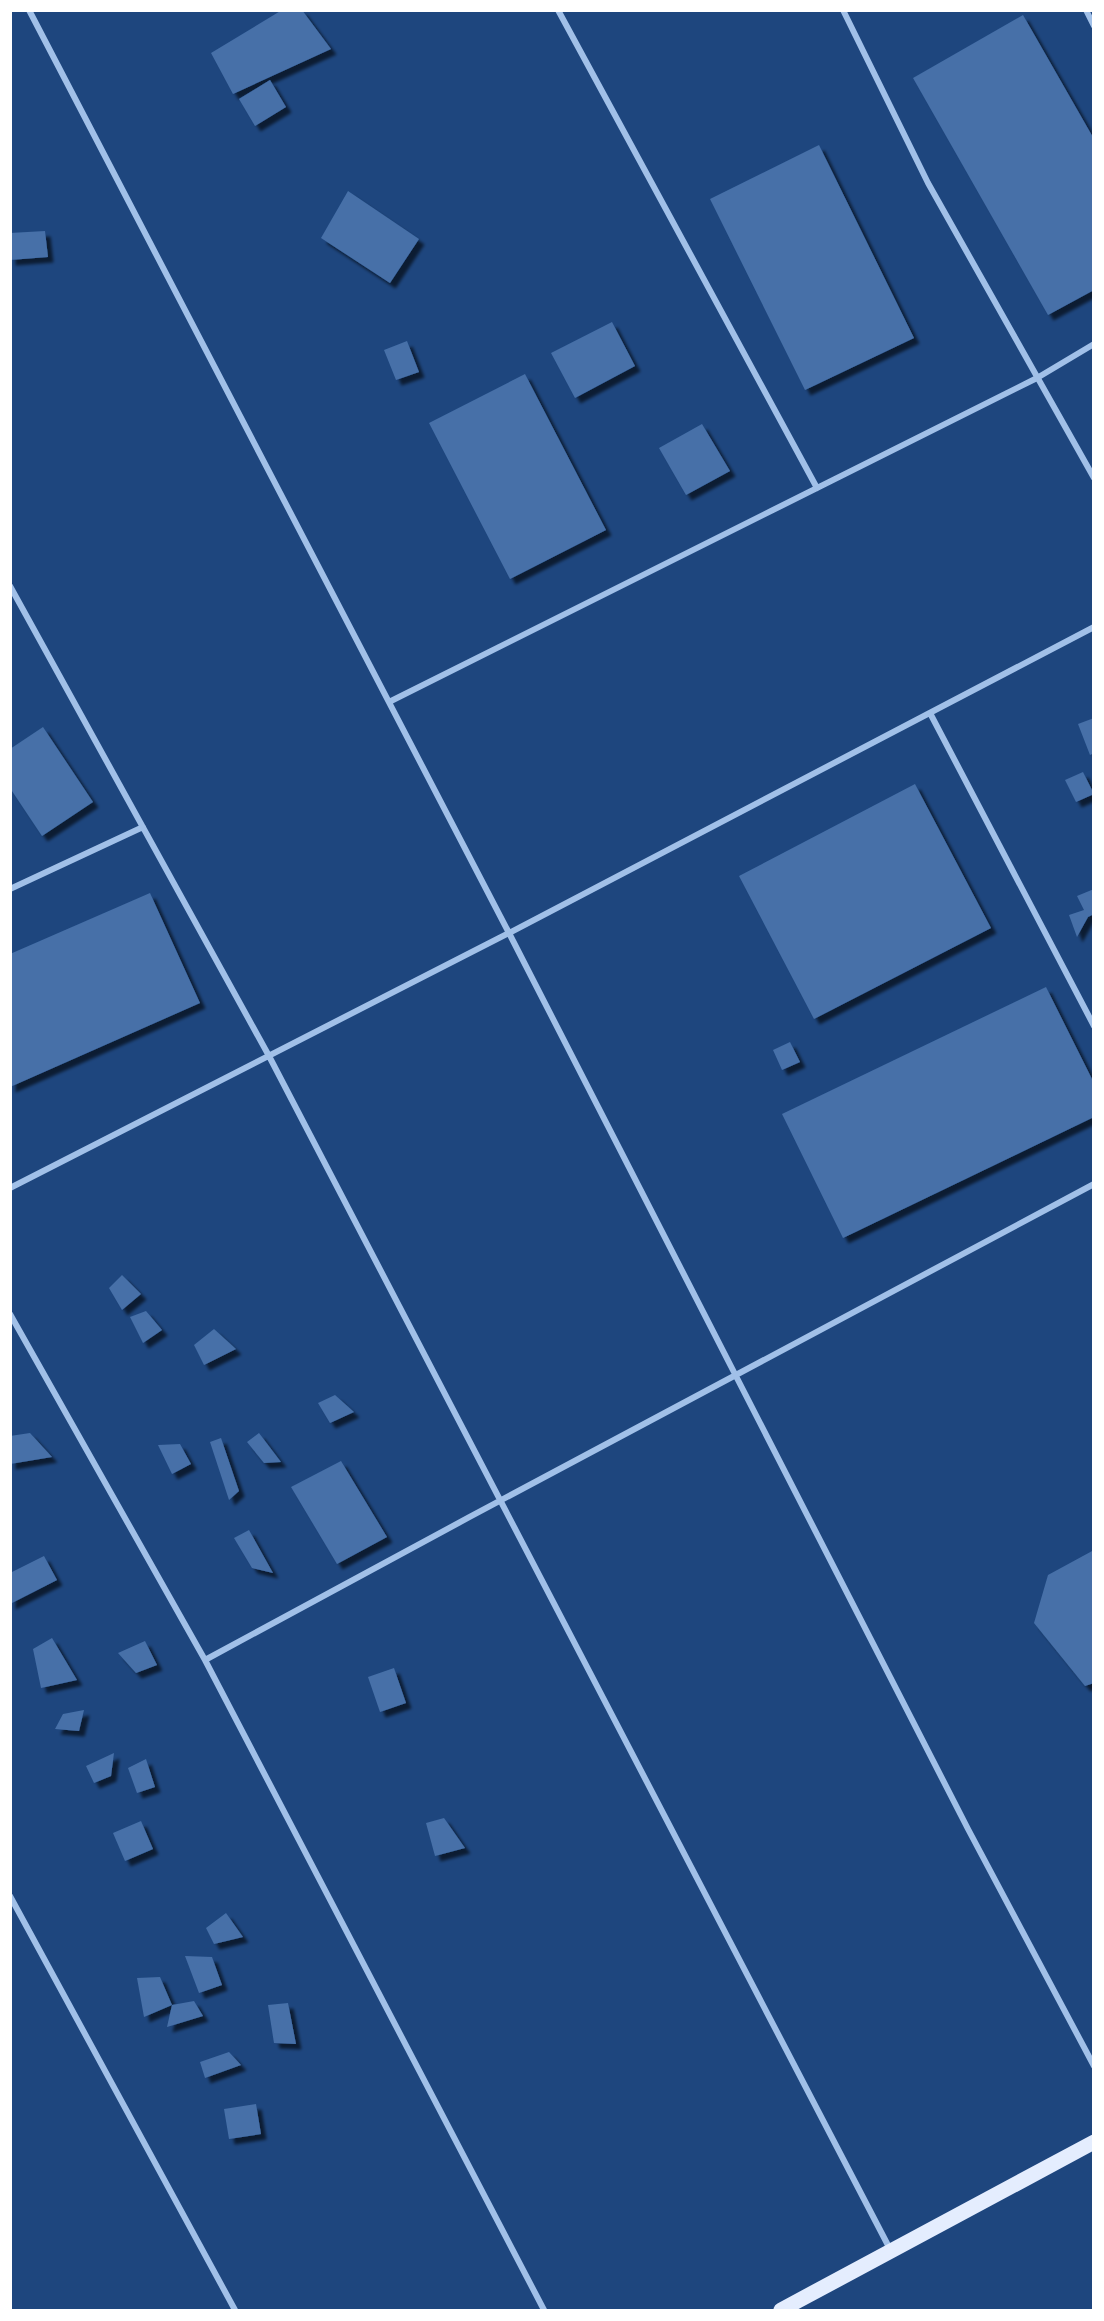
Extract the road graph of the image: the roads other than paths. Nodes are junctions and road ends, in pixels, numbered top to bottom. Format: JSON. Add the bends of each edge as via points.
{"nodes":[{"id":1,"x":29,"y":10,"type":"edge"},
{"id":2,"x":558,"y":10,"type":"edge"},
{"id":3,"x":843,"y":10,"type":"edge"},
{"id":4,"x":1086,"y":10,"type":"edge"},
{"id":5,"x":1094,"y":26,"type":"edge"},
{"id":6,"x":1094,"y":344,"type":"edge"},
{"id":7,"x":1038,"y":378,"type":"junction"},
{"id":8,"x":1094,"y":478,"type":"edge"},
{"id":9,"x":817,"y":488,"type":"junction"},
{"id":10,"x":10,"y":586,"type":"edge"},
{"id":11,"x":1094,"y":627,"type":"edge"},
{"id":12,"x":389,"y":702,"type":"junction"},
{"id":13,"x":930,"y":713,"type":"junction"},
{"id":14,"x":143,"y":826,"type":"junction"},
{"id":15,"x":10,"y":889,"type":"edge"},
{"id":16,"x":509,"y":933,"type":"junction"},
{"id":17,"x":1094,"y":1026,"type":"edge"},
{"id":18,"x":269,"y":1056,"type":"junction"},
{"id":19,"x":1094,"y":1184,"type":"edge"},
{"id":20,"x":10,"y":1188,"type":"edge"},
{"id":21,"x":10,"y":1314,"type":"edge"},
{"id":22,"x":734,"y":1377,"type":"junction"},
{"id":23,"x":501,"y":1499,"type":"junction"},
{"id":24,"x":205,"y":1660,"type":"junction"},
{"id":25,"x":10,"y":1896,"type":"edge"},
{"id":26,"x":1094,"y":2066,"type":"edge"},
{"id":27,"x":1094,"y":2142,"type":"edge"},
{"id":28,"x":891,"y":2252,"type":"junction"},
{"id":29,"x":235,"y":2310,"type":"edge"},
{"id":30,"x":544,"y":2310,"type":"edge"},
{"id":31,"x":781,"y":2310,"type":"edge"}],
"edges":[{"from":1,"to":12,"type":"street"},
{"from":2,"to":9,"type":"street"},
{"from":3,"to":7,"type":"street","via":[[928,183]]},
{"from":4,"to":5,"type":"street"},
{"from":6,"to":7,"type":"street"},
{"from":7,"to":8,"type":"street"},
{"from":7,"to":9,"type":"street"},
{"from":9,"to":12,"type":"street"},
{"from":10,"to":14,"type":"street"},
{"from":11,"to":13,"type":"street"},
{"from":12,"to":16,"type":"street"},
{"from":13,"to":16,"type":"street"},
{"from":13,"to":17,"type":"street"},
{"from":14,"to":15,"type":"street"},
{"from":14,"to":18,"type":"street"},
{"from":16,"to":18,"type":"street"},
{"from":16,"to":22,"type":"street"},
{"from":18,"to":20,"type":"street"},
{"from":18,"to":23,"type":"street"},
{"from":19,"to":22,"type":"street"},
{"from":21,"to":24,"type":"street"},
{"from":22,"to":23,"type":"street"},
{"from":22,"to":26,"type":"street"},
{"from":23,"to":24,"type":"street"},
{"from":23,"to":28,"type":"street"},
{"from":24,"to":30,"type":"street"},
{"from":25,"to":29,"type":"street"},
{"from":27,"to":28,"type":"main road"},
{"from":28,"to":31,"type":"main road"}]}
